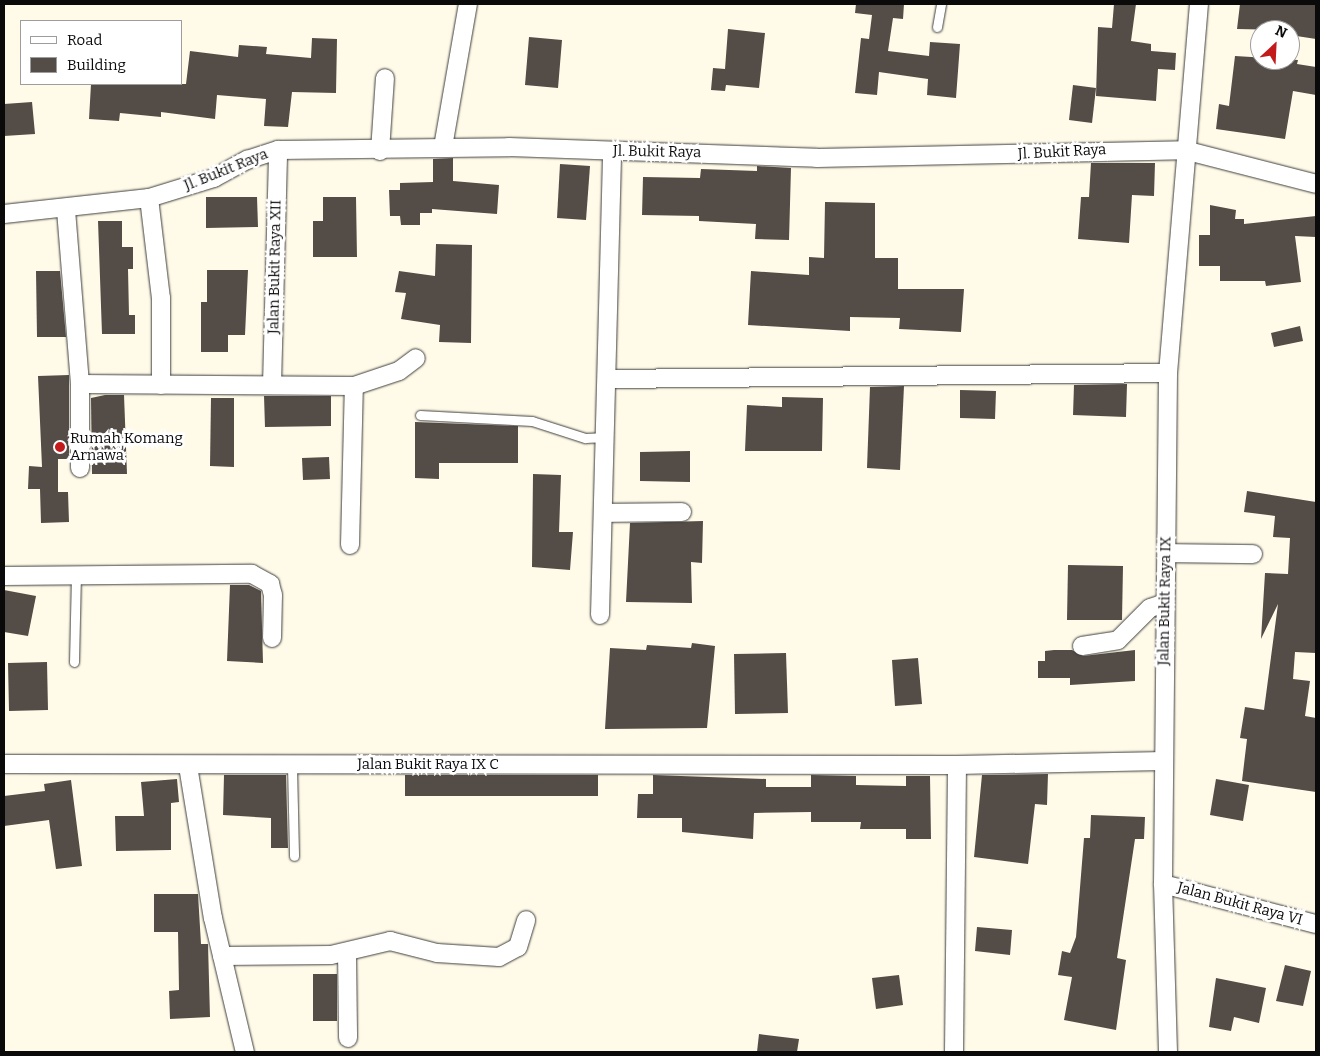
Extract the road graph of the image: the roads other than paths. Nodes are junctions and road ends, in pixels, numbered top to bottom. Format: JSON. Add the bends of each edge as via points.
{"nodes":[{"id":1,"x":468,"y":4,"type":"edge"},
{"id":2,"x":941,"y":4,"type":"edge"},
{"id":3,"x":1199,"y":4,"type":"edge"},
{"id":4,"x":937,"y":27,"type":"dead end"},
{"id":5,"x":385,"y":78,"type":"dead end"},
{"id":6,"x":442,"y":147,"type":"junction"},
{"id":7,"x":278,"y":150,"type":"junction"},
{"id":8,"x":1184,"y":150,"type":"junction"},
{"id":9,"x":380,"y":151,"type":"junction"},
{"id":10,"x":612,"y":152,"type":"junction"},
{"id":11,"x":1316,"y":184,"type":"edge"},
{"id":12,"x":149,"y":198,"type":"junction"},
{"id":13,"x":66,"y":210,"type":"junction"},
{"id":14,"x":4,"y":214,"type":"edge"},
{"id":15,"x":416,"y":358,"type":"dead end"},
{"id":16,"x":1168,"y":374,"type":"junction"},
{"id":17,"x":609,"y":379,"type":"junction"},
{"id":18,"x":80,"y":384,"type":"junction"},
{"id":19,"x":161,"y":385,"type":"junction"},
{"id":20,"x":272,"y":385,"type":"junction"},
{"id":21,"x":354,"y":386,"type":"junction"},
{"id":22,"x":420,"y":414,"type":"dead end"},
{"id":23,"x":607,"y":437,"type":"junction"},
{"id":24,"x":80,"y":468,"type":"dead end"},
{"id":25,"x":682,"y":512,"type":"dead end"},
{"id":26,"x":603,"y":513,"type":"junction"},
{"id":27,"x":350,"y":545,"type":"dead end"},
{"id":28,"x":1167,"y":553,"type":"junction"},
{"id":29,"x":1253,"y":554,"type":"dead end"},
{"id":30,"x":76,"y":573,"type":"junction"},
{"id":31,"x":4,"y":576,"type":"edge"},
{"id":32,"x":1165,"y":602,"type":"junction"},
{"id":33,"x":600,"y":615,"type":"dead end"},
{"id":34,"x":272,"y":638,"type":"dead end"},
{"id":35,"x":1082,"y":646,"type":"dead end"},
{"id":36,"x":74,"y":662,"type":"dead end"},
{"id":37,"x":1164,"y":761,"type":"junction"},
{"id":38,"x":4,"y":764,"type":"edge"},
{"id":39,"x":957,"y":765,"type":"junction"},
{"id":40,"x":188,"y":766,"type":"junction"},
{"id":41,"x":292,"y":766,"type":"junction"},
{"id":42,"x":294,"y":856,"type":"dead end"},
{"id":43,"x":1163,"y":884,"type":"junction"},
{"id":44,"x":526,"y":920,"type":"dead end"},
{"id":45,"x":1316,"y":924,"type":"edge"},
{"id":46,"x":347,"y":952,"type":"junction"},
{"id":47,"x":222,"y":956,"type":"junction"},
{"id":48,"x":348,"y":1038,"type":"dead end"},
{"id":49,"x":245,"y":1052,"type":"edge"},
{"id":50,"x":954,"y":1052,"type":"edge"},
{"id":51,"x":1168,"y":1052,"type":"edge"}],
"edges":[{"from":1,"to":6,"type":"street"},
{"from":2,"to":4,"type":"lane"},
{"from":3,"to":8,"type":"street","name":"Jalan Bukit Raya IX"},
{"from":5,"to":9,"type":"street"},
{"from":6,"to":9,"type":"street","name":"Jl. Bukit Raya"},
{"from":6,"to":10,"type":"street","name":"Jl. Bukit Raya"},
{"from":7,"to":9,"type":"street","name":"Jl. Bukit Raya"},
{"from":7,"to":12,"type":"street","name":"Jl. Bukit Raya","via":[[247,160],[214,178]]},
{"from":7,"to":20,"type":"street","name":"Jalan Bukit Raya XII"},
{"from":8,"to":10,"type":"street","name":"Jl. Bukit Raya","via":[[817,158]]},
{"from":8,"to":11,"type":"street","name":"Jl. Bukit Raya"},
{"from":8,"to":16,"type":"street","name":"Jalan Bukit Raya IX"},
{"from":10,"to":17,"type":"street"},
{"from":12,"to":13,"type":"street","name":"Jl. Bukit Raya"},
{"from":12,"to":19,"type":"street","via":[[161,298]]},
{"from":13,"to":14,"type":"street","name":"Jl. Bukit Raya"},
{"from":13,"to":18,"type":"street"},
{"from":15,"to":21,"type":"street","via":[[399,371]]},
{"from":16,"to":17,"type":"street"},
{"from":16,"to":28,"type":"street","name":"Jalan Bukit Raya IX"},
{"from":17,"to":23,"type":"street"},
{"from":18,"to":19,"type":"street"},
{"from":18,"to":24,"type":"street"},
{"from":19,"to":20,"type":"street"},
{"from":20,"to":21,"type":"street"},
{"from":21,"to":27,"type":"street"},
{"from":22,"to":23,"type":"lane","via":[[532,421],[585,438]]},
{"from":23,"to":26,"type":"street"},
{"from":25,"to":26,"type":"street"},
{"from":26,"to":33,"type":"street"},
{"from":28,"to":29,"type":"street"},
{"from":28,"to":32,"type":"street","name":"Jalan Bukit Raya IX"},
{"from":30,"to":31,"type":"street"},
{"from":30,"to":34,"type":"street","via":[[252,574],[270,584],[273,595]]},
{"from":30,"to":36,"type":"lane"},
{"from":32,"to":35,"type":"street","via":[[1150,608],[1118,640]]},
{"from":32,"to":37,"type":"street","name":"Jalan Bukit Raya IX"},
{"from":37,"to":39,"type":"street","name":"Jalan Bukit Raya IX C"},
{"from":37,"to":43,"type":"street","name":"Jalan Bukit Raya IX"},
{"from":38,"to":40,"type":"street","name":"Jalan Bukit Raya IX C"},
{"from":39,"to":41,"type":"street","name":"Jalan Bukit Raya IX C"},
{"from":39,"to":50,"type":"street"},
{"from":40,"to":41,"type":"street","name":"Jalan Bukit Raya IX C"},
{"from":40,"to":47,"type":"street"},
{"from":41,"to":42,"type":"lane"},
{"from":43,"to":45,"type":"street","name":"Jalan Bukit Raya VI"},
{"from":43,"to":51,"type":"street","name":"Jalan Bukit Raya IX"},
{"from":44,"to":46,"type":"street","via":[[518,947],[499,957],[437,953],[390,941]]},
{"from":46,"to":47,"type":"street"},
{"from":46,"to":48,"type":"street"},
{"from":47,"to":49,"type":"street"}]}
